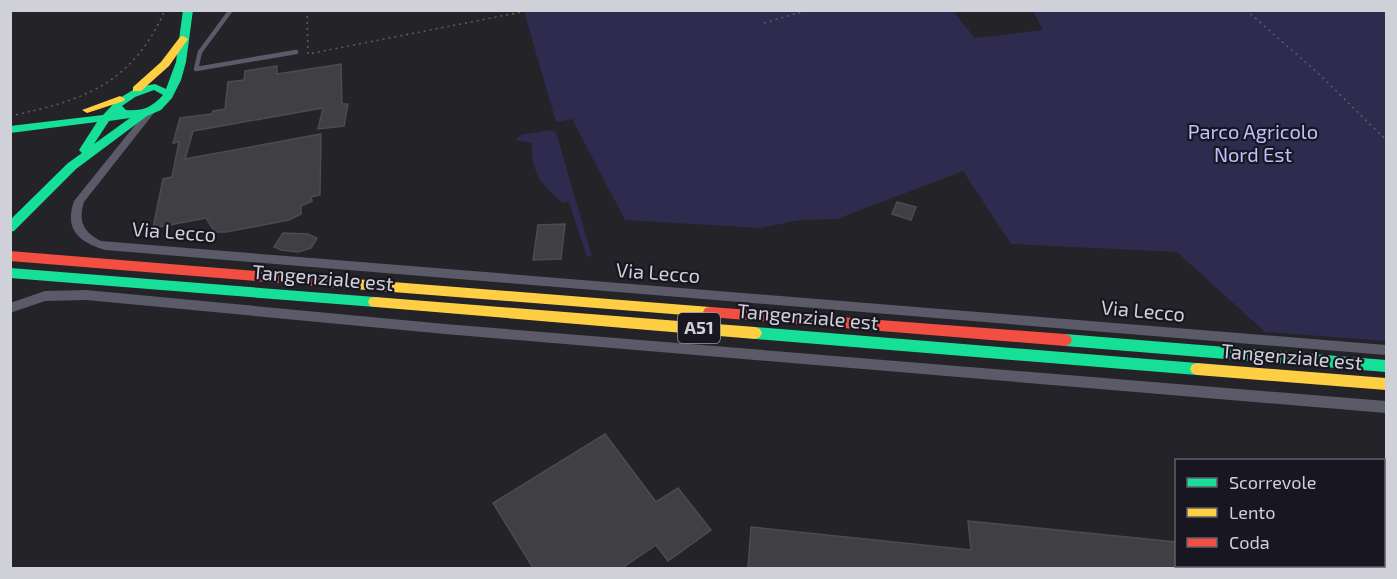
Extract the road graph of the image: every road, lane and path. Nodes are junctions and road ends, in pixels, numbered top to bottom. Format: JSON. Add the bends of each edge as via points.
{"nodes":[{"id":1,"x":165,"y":10,"type":"edge"},
{"id":2,"x":188,"y":10,"type":"edge"},
{"id":3,"x":231,"y":10,"type":"edge"},
{"id":4,"x":308,"y":10,"type":"edge"},
{"id":5,"x":532,"y":10,"type":"edge"},
{"id":6,"x":808,"y":10,"type":"edge"},
{"id":7,"x":1246,"y":10,"type":"edge"},
{"id":8,"x":764,"y":23,"type":"dead end"},
{"id":9,"x":183,"y":39,"type":"junction"},
{"id":10,"x":296,"y":52,"type":"dead end"},
{"id":11,"x":136,"y":90,"type":"junction"},
{"id":12,"x":169,"y":94,"type":"junction"},
{"id":13,"x":115,"y":107,"type":"junction"},
{"id":14,"x":141,"y":113,"type":"junction"},
{"id":15,"x":10,"y":116,"type":"edge"},
{"id":16,"x":77,"y":121,"type":"junction"},
{"id":17,"x":44,"y":124,"type":"junction"},
{"id":18,"x":10,"y":130,"type":"edge"},
{"id":19,"x":95,"y":136,"type":"junction"},
{"id":20,"x":1386,"y":140,"type":"edge"},
{"id":21,"x":72,"y":166,"type":"junction"},
{"id":22,"x":14,"y":224,"type":"edge"},
{"id":23,"x":10,"y":256,"type":"edge"},
{"id":24,"x":10,"y":273,"type":"edge"},
{"id":25,"x":10,"y":308,"type":"edge"},
{"id":26,"x":1386,"y":350,"type":"edge"},
{"id":27,"x":1386,"y":366,"type":"edge"},
{"id":28,"x":1386,"y":384,"type":"edge"},
{"id":29,"x":1386,"y":407,"type":"edge"}],
"edges":[{"from":1,"to":15,"type":"path","via":[[149,47],[123,74],[75,100]]},
{"from":2,"to":9,"type":"main road"},
{"from":3,"to":10,"type":"lane","via":[[200,52],[196,69]]},
{"from":4,"to":5,"type":"path","via":[[308,54]]},
{"from":6,"to":8,"type":"path"},
{"from":7,"to":20,"type":"path"},
{"from":9,"to":11,"type":"main road","via":[[165,64]]},
{"from":9,"to":12,"type":"main road","via":[[182,60]]},
{"from":11,"to":12,"type":"main road","via":[[160,87]]},
{"from":11,"to":13,"type":"main road"},
{"from":12,"to":14,"type":"main road","via":[[162,105]]},
{"from":13,"to":14,"type":"main road"},
{"from":13,"to":16,"type":"main road"},
{"from":13,"to":17,"type":"main road"},
{"from":13,"to":19,"type":"main road"},
{"from":14,"to":21,"type":"main road"},
{"from":14,"to":26,"type":"street","name":"Via Lecco","via":[[78,201],[76,222],[88,241],[105,246]]},
{"from":16,"to":17,"type":"main road"},
{"from":16,"to":19,"type":"main road","via":[[93,126]]},
{"from":17,"to":18,"type":"main road"},
{"from":19,"to":21,"type":"main road"},
{"from":21,"to":22,"type":"main road"},
{"from":23,"to":27,"type":"main road","name":"Tangenziale est","number":"A51"},
{"from":24,"to":28,"type":"main road","name":"Tangenziale est","number":"A51"},
{"from":25,"to":29,"type":"street","via":[[45,296],[86,295]]}]}
